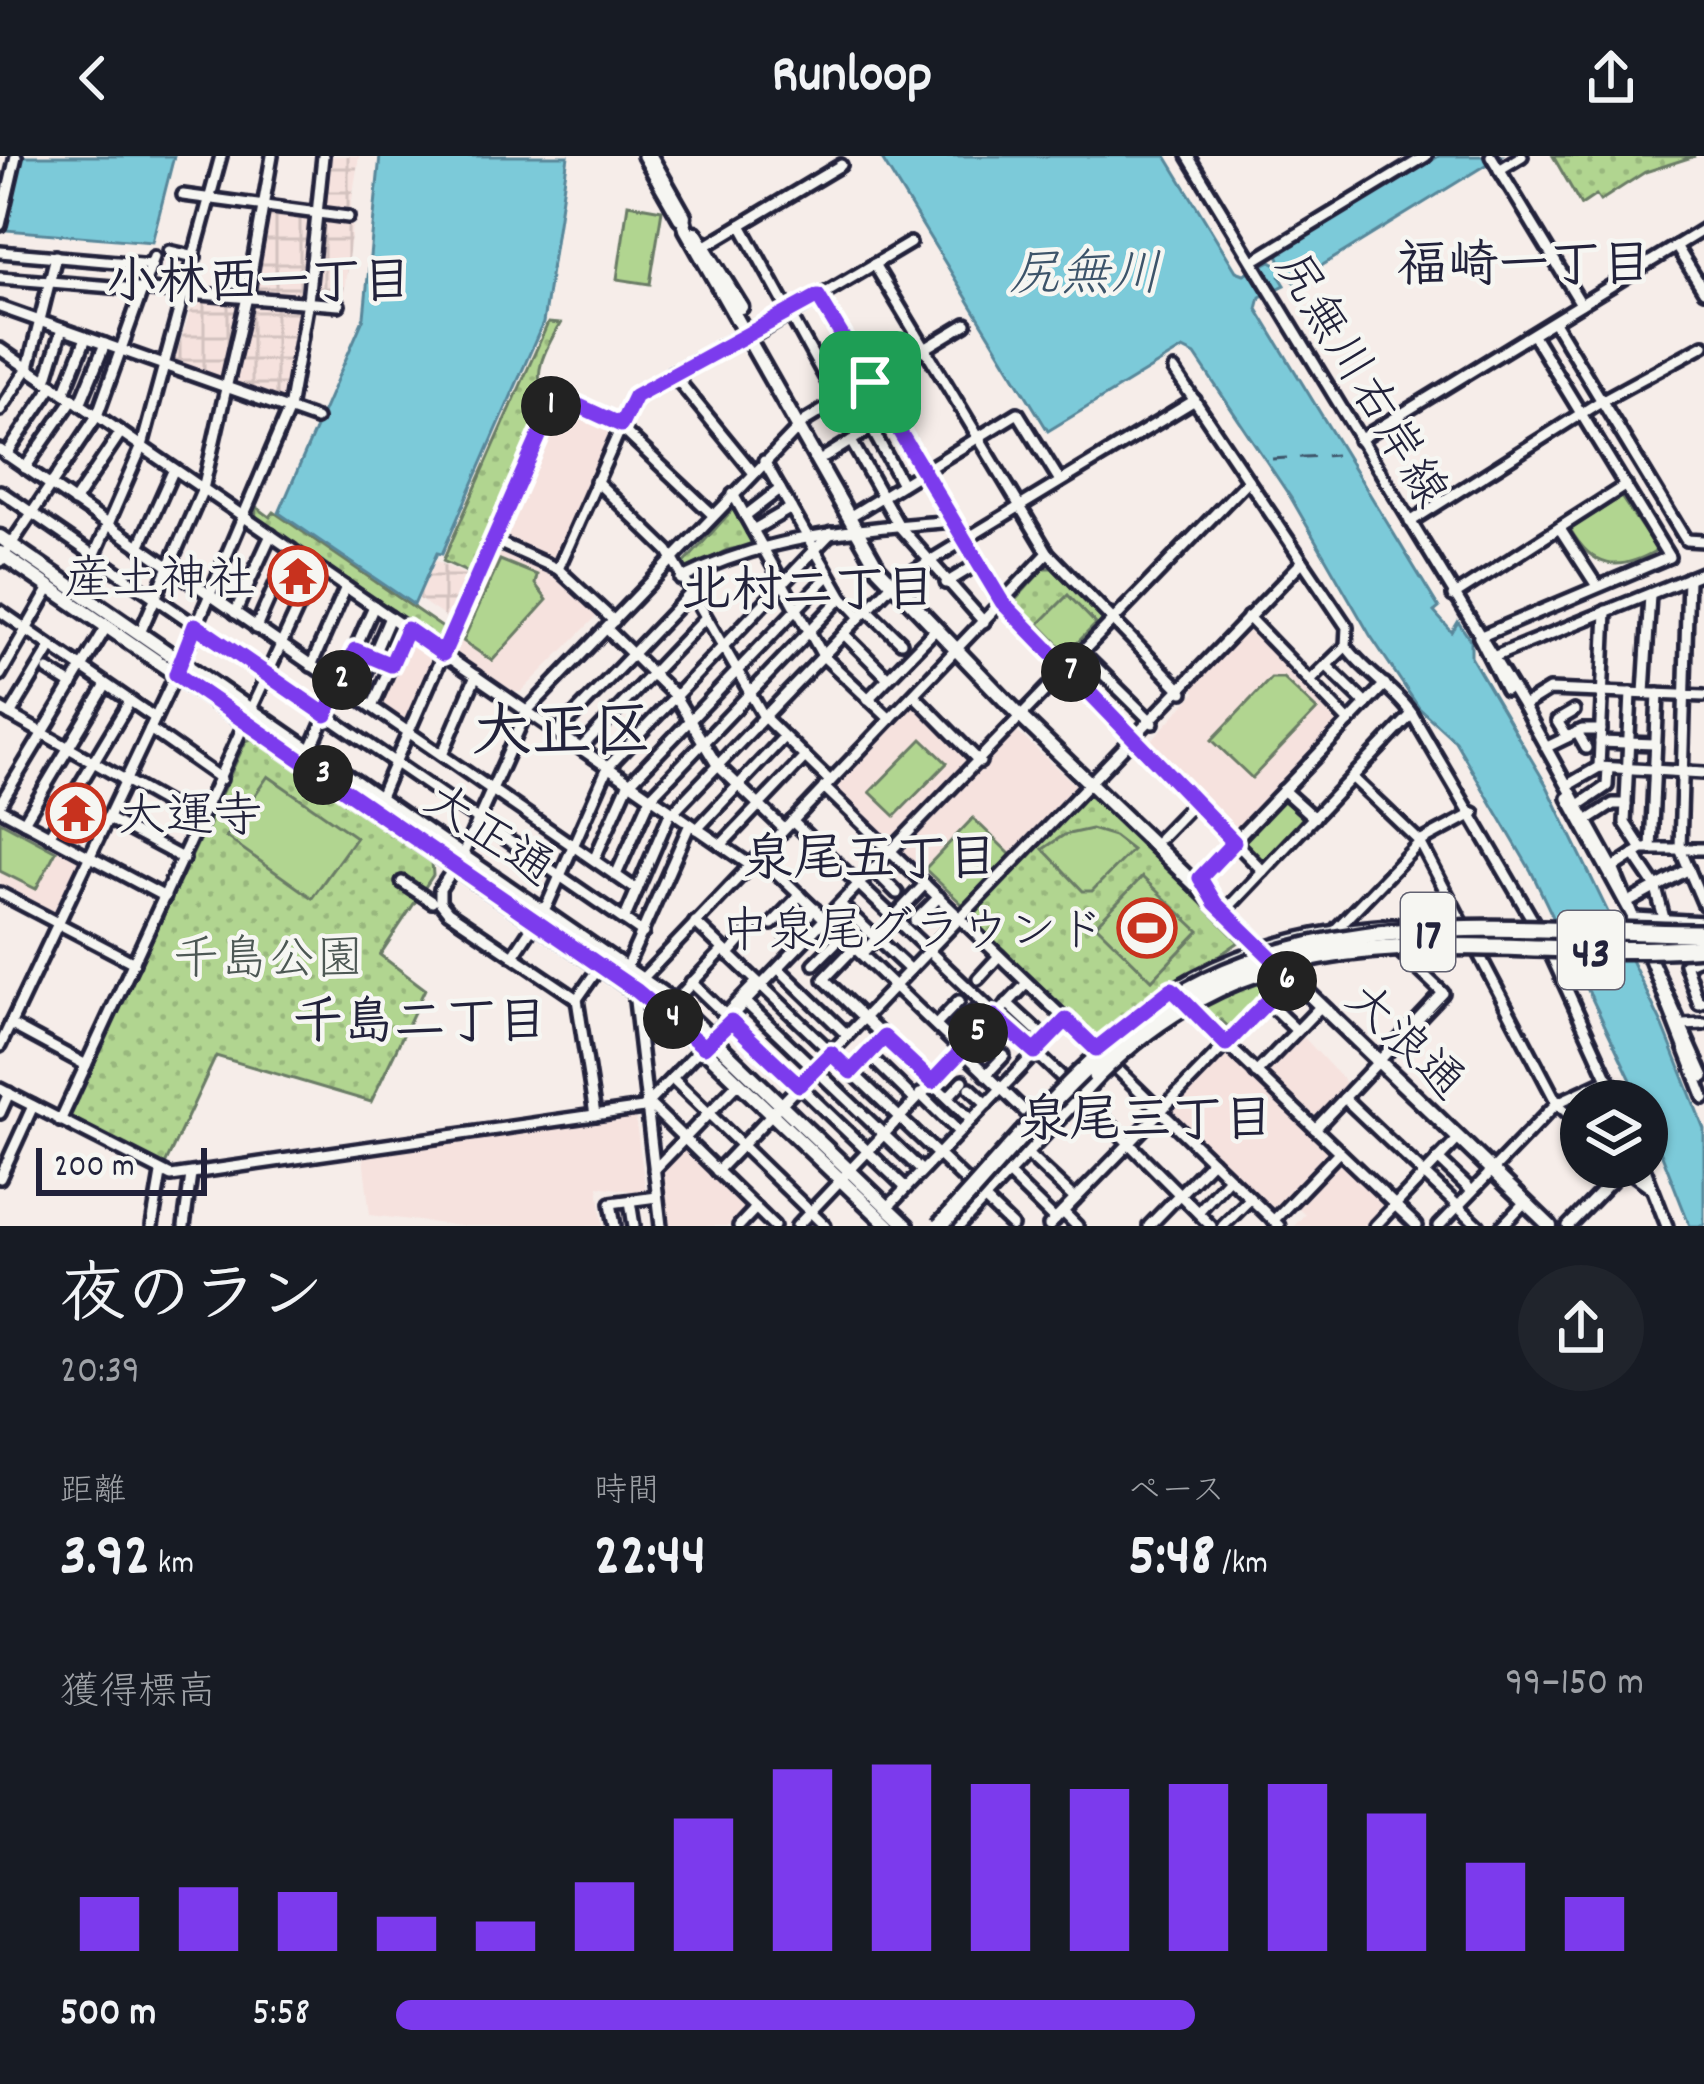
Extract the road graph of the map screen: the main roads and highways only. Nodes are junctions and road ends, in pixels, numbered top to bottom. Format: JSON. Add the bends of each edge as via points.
{"nodes":[{"id":1,"x":650,"y":156,"type":"edge"},
{"id":2,"x":678,"y":207,"type":"junction"},
{"id":3,"x":703,"y":248,"type":"junction"},
{"id":4,"x":802,"y":424,"type":"junction"},
{"id":5,"x":856,"y":523,"type":"junction"},
{"id":6,"x":3,"y":550,"type":"edge"},
{"id":7,"x":895,"y":582,"type":"junction"},
{"id":8,"x":75,"y":597,"type":"junction"},
{"id":9,"x":960,"y":647,"type":"junction"},
{"id":10,"x":178,"y":668,"type":"junction"},
{"id":11,"x":250,"y":717,"type":"junction"},
{"id":12,"x":1095,"y":782,"type":"junction"},
{"id":13,"x":459,"y":861,"type":"junction"},
{"id":14,"x":1197,"y":880,"type":"junction"},
{"id":15,"x":538,"y":916,"type":"junction"},
{"id":16,"x":1635,"y":921,"type":"road end"},
{"id":17,"x":1700,"y":939,"type":"edge"},
{"id":18,"x":1647,"y":955,"type":"road end"},
{"id":19,"x":639,"y":985,"type":"junction"},
{"id":20,"x":708,"y":1043,"type":"junction"},
{"id":21,"x":1091,"y":1071,"type":"junction"},
{"id":22,"x":776,"y":1109,"type":"junction"},
{"id":23,"x":1040,"y":1125,"type":"junction"},
{"id":24,"x":845,"y":1174,"type":"junction"},
{"id":25,"x":978,"y":1192,"type":"junction"},
{"id":26,"x":888,"y":1226,"type":"edge"},
{"id":27,"x":908,"y":1226,"type":"edge"},
{"id":28,"x":945,"y":1226,"type":"edge"},
{"id":29,"x":1550,"y":1226,"type":"edge"}],
"edges":[{"from":1,"to":2,"type":"main road"},
{"from":2,"to":3,"type":"main road"},
{"from":2,"to":3,"type":"main road"},
{"from":3,"to":4,"type":"main road","name":"大浪通"},
{"from":4,"to":5,"type":"main road","name":"大浪通"},
{"from":4,"to":5,"type":"main road","name":"大浪通"},
{"from":5,"to":7,"type":"main road","name":"大浪通"},
{"from":6,"to":8,"type":"main road","name":"大正通"},
{"from":6,"to":8,"type":"main road","name":"大正通"},
{"from":7,"to":9,"type":"main road","name":"大浪通"},
{"from":7,"to":9,"type":"main road","name":"大浪通"},
{"from":8,"to":10,"type":"main road","name":"大正通"},
{"from":8,"to":10,"type":"main road","name":"大正通","via":[[140,633]]},
{"from":9,"to":12,"type":"main road","name":"大浪通"},
{"from":10,"to":11,"type":"main road","name":"大正通"},
{"from":11,"to":13,"type":"main road","name":"大正通"},
{"from":11,"to":13,"type":"main road","name":"大正通","via":[[380,799]]},
{"from":12,"to":14,"type":"main road","name":"大浪通"},
{"from":12,"to":14,"type":"main road","name":"大浪通"},
{"from":13,"to":15,"type":"main road","name":"大正通"},
{"from":14,"to":29,"type":"main road","name":"大浪通"},
{"from":15,"to":19,"type":"main road","name":"大正通","via":[[600,966]]},
{"from":15,"to":19,"type":"main road","name":"大正通","via":[[626,968]]},
{"from":16,"to":17,"type":"highway","number":"43","via":[[1665,922]]},
{"from":17,"to":18,"type":"highway","number":"43"},
{"from":17,"to":21,"type":"highway","number":"43","bridge":true,"via":[[1347,950],[1264,968],[1179,1008]]},
{"from":17,"to":21,"type":"highway","number":"43","bridge":true,"via":[[1471,924],[1336,930],[1261,950],[1165,1000]]},
{"from":17,"to":28,"type":"highway","number":"17","bridge":true,"via":[[1395,932],[1320,940],[1250,960],[1184,992],[1120,1037]]},
{"from":19,"to":20,"type":"main road","name":"大正通"},
{"from":19,"to":20,"type":"main road","name":"大正通","via":[[674,1002]]},
{"from":20,"to":22,"type":"main road","name":"大正通"},
{"from":20,"to":22,"type":"main road","name":"大正通","via":[[739,1082]]},
{"from":21,"to":23,"type":"highway","number":"43"},
{"from":22,"to":24,"type":"main road","name":"大正通"},
{"from":23,"to":25,"type":"highway","number":"43"},
{"from":23,"to":25,"type":"highway","number":"43","via":[[1025,1152]]},
{"from":24,"to":26,"type":"main road","name":"大正通"},
{"from":24,"to":27,"type":"main road","name":"大正通"},
{"from":25,"to":28,"type":"highway","number":"43"}]}
